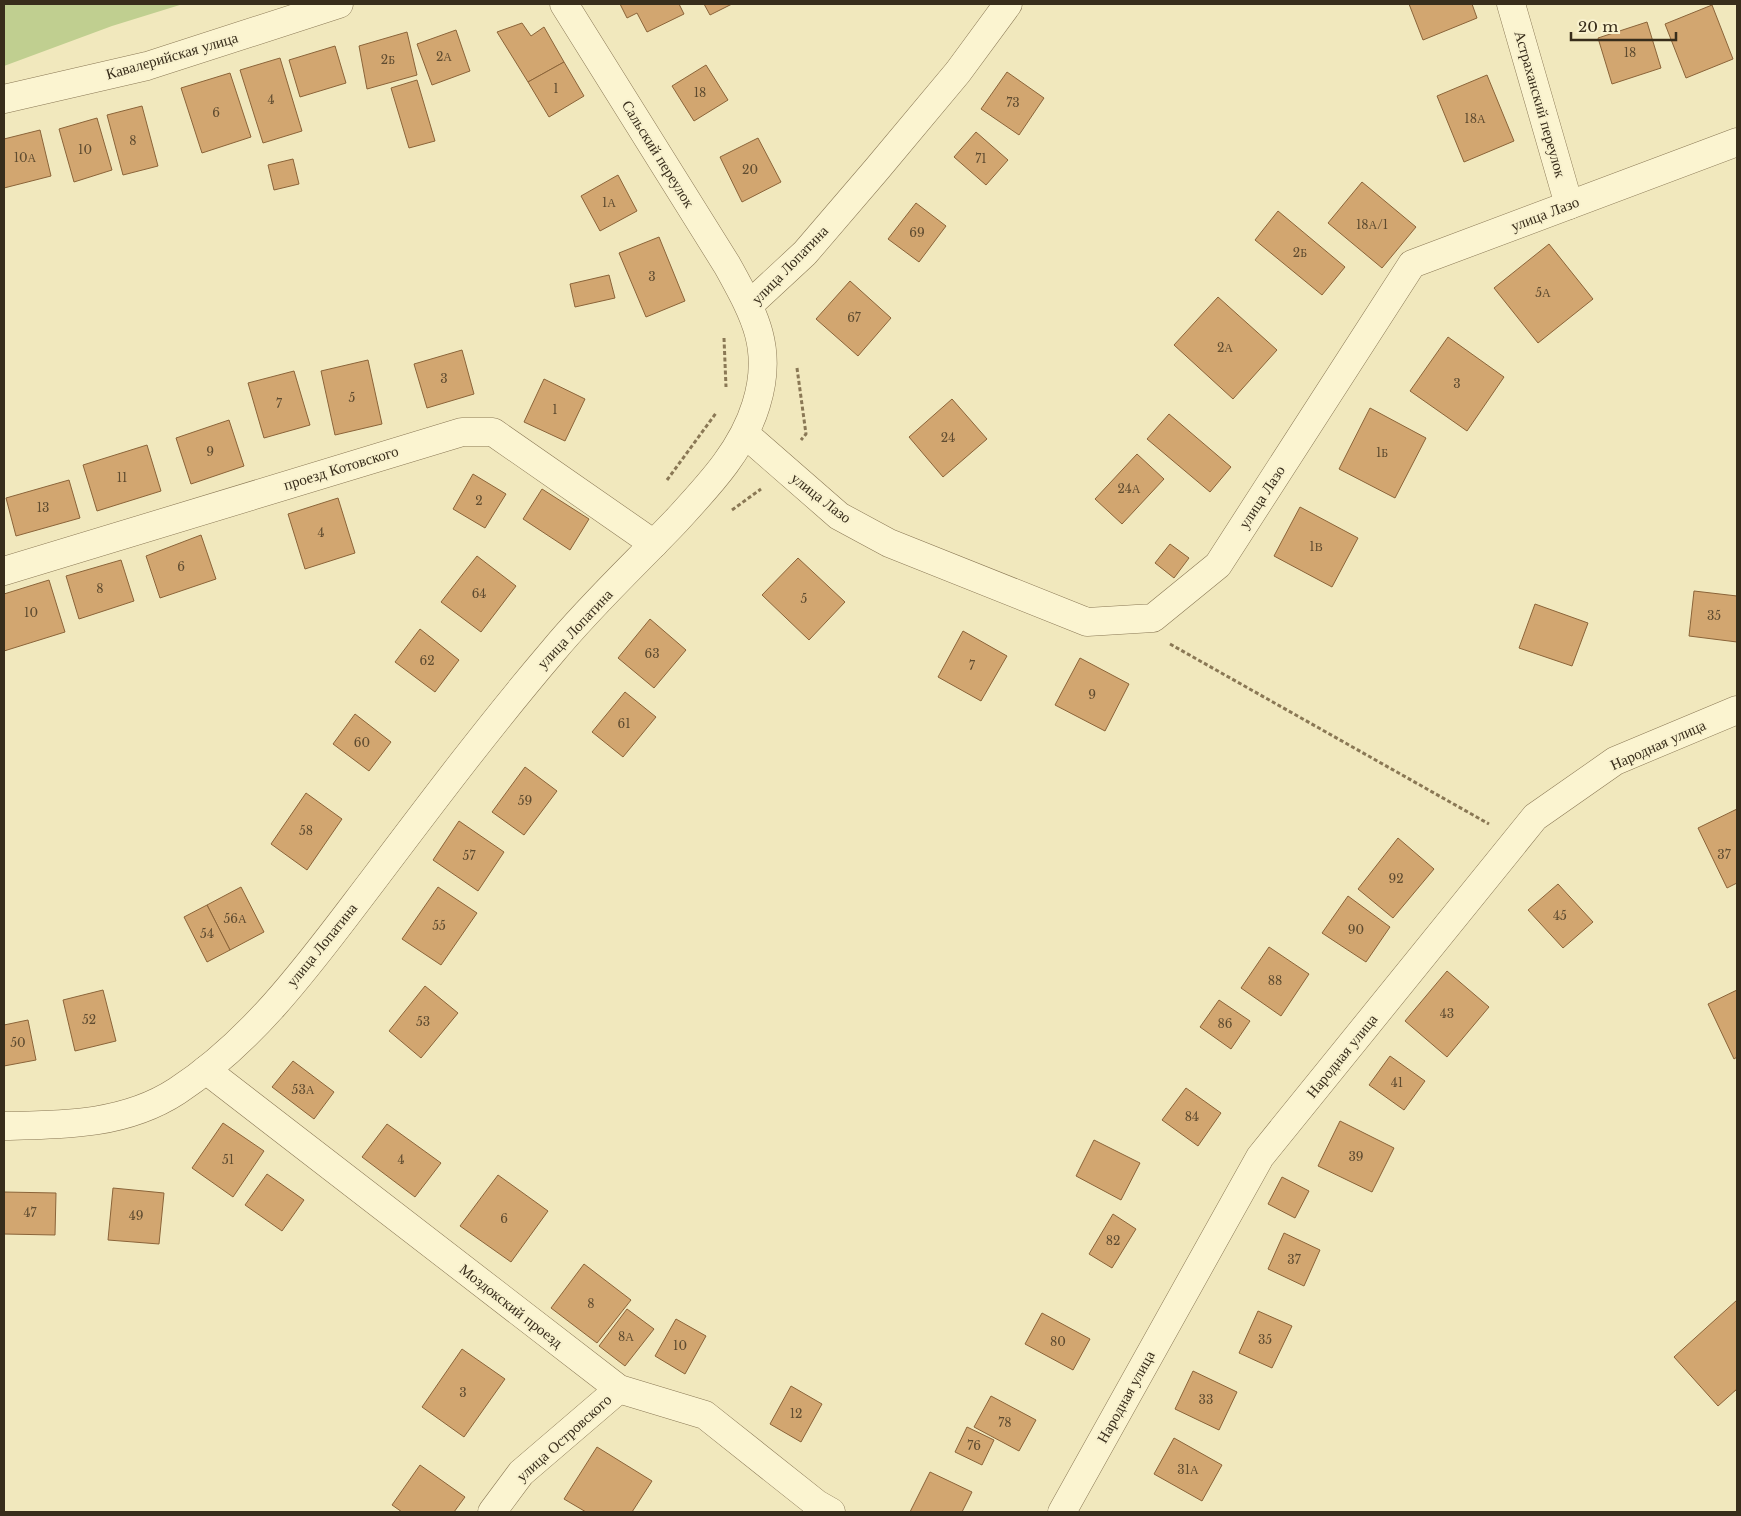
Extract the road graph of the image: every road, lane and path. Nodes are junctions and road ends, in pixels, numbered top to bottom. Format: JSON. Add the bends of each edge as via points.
{"nodes":[{"id":1,"x":339,"y":4,"type":"edge"},
{"id":2,"x":564,"y":4,"type":"edge"},
{"id":3,"x":1008,"y":4,"type":"edge"},
{"id":4,"x":1511,"y":4,"type":"edge"},
{"id":5,"x":4,"y":99,"type":"edge"},
{"id":6,"x":1737,"y":142,"type":"edge"},
{"id":7,"x":1569,"y":205,"type":"junction"},
{"id":8,"x":749,"y":305,"type":"junction"},
{"id":9,"x":724,"y":334,"type":"dead end"},
{"id":10,"x":726,"y":390,"type":"dead end"},
{"id":11,"x":720,"y":408,"type":"dead end"},
{"id":12,"x":745,"y":434,"type":"junction"},
{"id":13,"x":667,"y":480,"type":"dead end"},
{"id":14,"x":654,"y":544,"type":"junction"},
{"id":15,"x":4,"y":571,"type":"edge"},
{"id":16,"x":1168,"y":643,"type":"dead end"},
{"id":17,"x":1737,"y":710,"type":"edge"},
{"id":18,"x":1517,"y":840,"type":"junction"},
{"id":19,"x":206,"y":1070,"type":"junction"},
{"id":20,"x":4,"y":1126,"type":"edge"},
{"id":21,"x":619,"y":1389,"type":"junction"},
{"id":22,"x":492,"y":1512,"type":"edge"},
{"id":23,"x":831,"y":1512,"type":"edge"},
{"id":24,"x":1062,"y":1512,"type":"edge"}],
"edges":[{"from":1,"to":5,"type":"street","name":"Кавалерийская улица","via":[[147,66]]},
{"from":2,"to":8,"type":"street","name":"Сальский переулок"},
{"from":3,"to":8,"type":"street","name":"улица Лопатина","via":[[958,72],[805,253]]},
{"from":4,"to":7,"type":"street","name":"Астраханский переулок"},
{"from":6,"to":7,"type":"street","name":"улица Лазо"},
{"from":7,"to":12,"type":"street","name":"улица Лазо","via":[[1412,264],[1218,565],[1152,618],[1087,622],[890,543],[839,516]]},
{"from":8,"to":12,"type":"street","name":"улица Лопатина","via":[[761,336],[764,368],[757,404]]},
{"from":9,"to":10,"type":"path"},
{"from":11,"to":13,"type":"path"},
{"from":12,"to":14,"type":"street","name":"улица Лопатина","via":[[726,465]]},
{"from":14,"to":15,"type":"street","name":"проезд Котовского","via":[[493,432],[462,432]]},
{"from":14,"to":19,"type":"street","name":"улица Лопатина","via":[[558,644],[499,715],[280,998],[240,1041]]},
{"from":16,"to":18,"type":"path"},
{"from":17,"to":18,"type":"street","name":"Народная улица","via":[[1615,761],[1535,817]]},
{"from":18,"to":24,"type":"street","name":"Народная улица","via":[[1260,1157]]},
{"from":19,"to":20,"type":"street","name":"улица Лопатина","via":[[174,1093],[144,1108],[109,1119],[65,1125]]},
{"from":19,"to":21,"type":"street","name":"Моздокский проезд"},
{"from":21,"to":22,"type":"street","name":"улица Островского","via":[[521,1473]]},
{"from":21,"to":23,"type":"street","name":"Моздокский проезд","via":[[705,1415]]}]}
